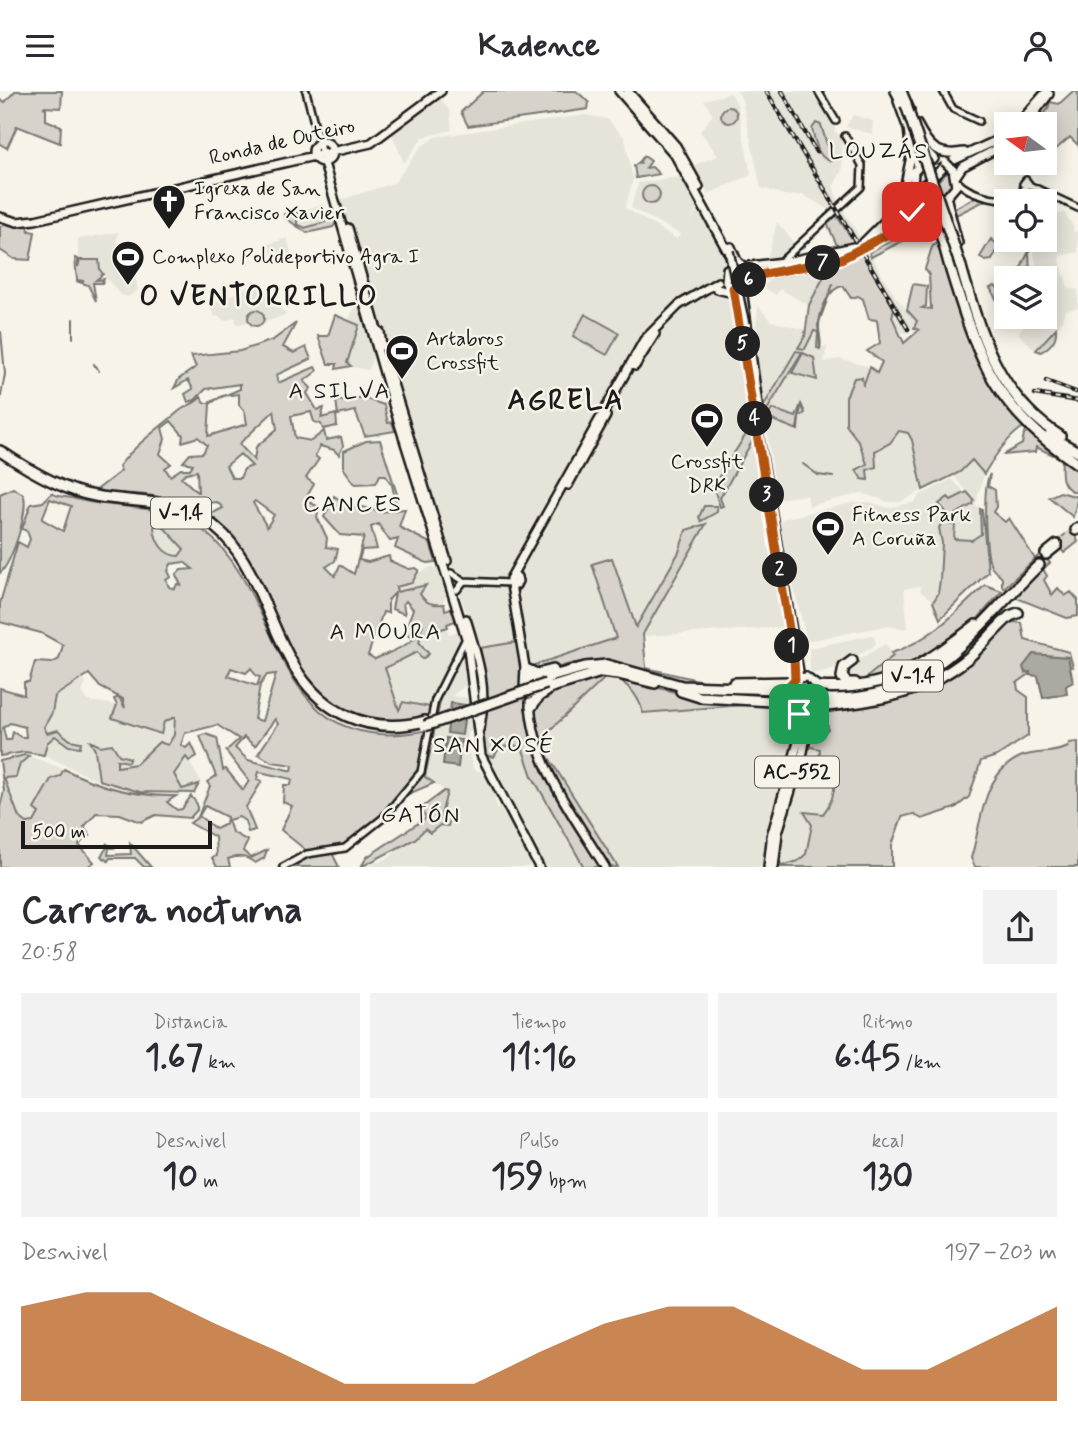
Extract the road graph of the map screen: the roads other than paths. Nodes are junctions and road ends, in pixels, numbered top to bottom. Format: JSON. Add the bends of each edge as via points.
{"nodes":[{"id":1,"x":306,"y":91,"type":"edge"},
{"id":2,"x":435,"y":91,"type":"edge"},
{"id":3,"x":442,"y":91,"type":"edge"},
{"id":4,"x":818,"y":91,"type":"edge"},
{"id":5,"x":898,"y":91,"type":"edge"},
{"id":6,"x":943,"y":91,"type":"edge"},
{"id":7,"x":1049,"y":91,"type":"edge"},
{"id":8,"x":626,"y":94,"type":"edge"},
{"id":9,"x":1033,"y":112,"type":"edge"},
{"id":10,"x":836,"y":121,"type":"dead end"},
{"id":11,"x":979,"y":121,"type":"dead end"},
{"id":12,"x":917,"y":124,"type":"junction"},
{"id":13,"x":908,"y":127,"type":"junction"},
{"id":14,"x":661,"y":135,"type":"junction"},
{"id":15,"x":845,"y":136,"type":"dead end"},
{"id":16,"x":994,"y":139,"type":"edge"},
{"id":17,"x":672,"y":140,"type":"junction"},
{"id":18,"x":994,"y":141,"type":"edge"},
{"id":19,"x":994,"y":143,"type":"edge"},
{"id":20,"x":334,"y":151,"type":"junction"},
{"id":21,"x":965,"y":152,"type":"junction"},
{"id":22,"x":322,"y":156,"type":"junction"},
{"id":23,"x":940,"y":160,"type":"junction"},
{"id":24,"x":918,"y":167,"type":"junction"},
{"id":25,"x":955,"y":176,"type":"junction"},
{"id":26,"x":330,"y":183,"type":"junction"},
{"id":27,"x":695,"y":183,"type":"junction"},
{"id":28,"x":913,"y":186,"type":"junction"},
{"id":29,"x":971,"y":190,"type":"junction"},
{"id":30,"x":949,"y":197,"type":"junction"},
{"id":31,"x":339,"y":199,"type":"junction"},
{"id":32,"x":924,"y":200,"type":"junction"},
{"id":33,"x":1078,"y":208,"type":"edge"},
{"id":34,"x":0,"y":215,"type":"edge"},
{"id":35,"x":885,"y":222,"type":"junction"},
{"id":36,"x":899,"y":224,"type":"junction"},
{"id":37,"x":939,"y":230,"type":"junction"},
{"id":38,"x":346,"y":231,"type":"junction"},
{"id":39,"x":870,"y":241,"type":"junction"},
{"id":40,"x":730,"y":251,"type":"junction"},
{"id":41,"x":850,"y":251,"type":"junction"},
{"id":42,"x":742,"y":266,"type":"junction"},
{"id":43,"x":763,"y":266,"type":"junction"},
{"id":44,"x":782,"y":266,"type":"junction"},
{"id":45,"x":959,"y":268,"type":"junction"},
{"id":46,"x":727,"y":269,"type":"junction"},
{"id":47,"x":758,"y":276,"type":"junction"},
{"id":48,"x":747,"y":283,"type":"junction"},
{"id":49,"x":718,"y":285,"type":"junction"},
{"id":50,"x":733,"y":288,"type":"junction"},
{"id":51,"x":736,"y":297,"type":"junction"},
{"id":52,"x":744,"y":302,"type":"junction"},
{"id":53,"x":744,"y":324,"type":"junction"},
{"id":54,"x":989,"y":372,"type":"junction"},
{"id":55,"x":1006,"y":384,"type":"junction"},
{"id":56,"x":1019,"y":410,"type":"junction"},
{"id":57,"x":755,"y":417,"type":"junction"},
{"id":58,"x":599,"y":418,"type":"junction"},
{"id":59,"x":761,"y":427,"type":"junction"},
{"id":60,"x":1078,"y":446,"type":"edge"},
{"id":61,"x":0,"y":451,"type":"edge"},
{"id":62,"x":1078,"y":452,"type":"edge"},
{"id":63,"x":0,"y":457,"type":"edge"},
{"id":64,"x":1078,"y":464,"type":"edge"},
{"id":65,"x":570,"y":480,"type":"junction"},
{"id":66,"x":424,"y":495,"type":"junction"},
{"id":67,"x":1058,"y":547,"type":"tunnel mouth"},
{"id":68,"x":1047,"y":556,"type":"dead end"},
{"id":69,"x":1038,"y":564,"type":"dead end"},
{"id":70,"x":779,"y":570,"type":"junction"},
{"id":71,"x":451,"y":573,"type":"junction"},
{"id":72,"x":464,"y":581,"type":"junction"},
{"id":73,"x":511,"y":581,"type":"junction"},
{"id":74,"x":456,"y":587,"type":"junction"},
{"id":75,"x":1018,"y":613,"type":"dead end"},
{"id":76,"x":461,"y":619,"type":"junction"},
{"id":77,"x":981,"y":624,"type":"junction"},
{"id":78,"x":466,"y":647,"type":"junction"},
{"id":79,"x":936,"y":656,"type":"junction"},
{"id":80,"x":852,"y":661,"type":"dead end"},
{"id":81,"x":607,"y":665,"type":"junction"},
{"id":82,"x":832,"y":672,"type":"dead end"},
{"id":83,"x":528,"y":675,"type":"junction"},
{"id":84,"x":482,"y":676,"type":"junction"},
{"id":85,"x":650,"y":679,"type":"junction"},
{"id":86,"x":798,"y":679,"type":"junction"},
{"id":87,"x":844,"y":681,"type":"junction"},
{"id":88,"x":669,"y":682,"type":"junction"},
{"id":89,"x":549,"y":683,"type":"junction"},
{"id":90,"x":819,"y":687,"type":"junction"},
{"id":91,"x":681,"y":691,"type":"junction"},
{"id":92,"x":778,"y":692,"type":"junction"},
{"id":93,"x":474,"y":693,"type":"junction"},
{"id":94,"x":535,"y":693,"type":"junction"},
{"id":95,"x":484,"y":697,"type":"junction"},
{"id":96,"x":892,"y":697,"type":"junction"},
{"id":97,"x":788,"y":702,"type":"junction"},
{"id":98,"x":531,"y":709,"type":"junction"},
{"id":99,"x":812,"y":710,"type":"junction"},
{"id":100,"x":798,"y":711,"type":"junction"},
{"id":101,"x":425,"y":724,"type":"junction"},
{"id":102,"x":478,"y":734,"type":"junction"},
{"id":103,"x":777,"y":816,"type":"junction"},
{"id":104,"x":775,"y":832,"type":"junction"},
{"id":105,"x":283,"y":867,"type":"edge"},
{"id":106,"x":539,"y":867,"type":"edge"},
{"id":107,"x":605,"y":867,"type":"edge"},
{"id":108,"x":770,"y":867,"type":"edge"}],
"edges":[{"from":1,"to":22,"type":"street"},
{"from":2,"to":20,"type":"main road","name":"Ronda de Outeiro","via":[[373,138]]},
{"from":3,"to":20,"type":"main road","name":"Ronda de Outeiro","via":[[376,141]]},
{"from":4,"to":10,"type":"street"},
{"from":5,"to":12,"type":"main road"},
{"from":5,"to":13,"type":"main road"},
{"from":5,"to":45,"type":"highway","bridge":true},
{"from":6,"to":11,"type":"street","via":[[953,109]]},
{"from":7,"to":9,"type":"main road"},
{"from":8,"to":14,"type":"main road"},
{"from":8,"to":17,"type":"main road"},
{"from":12,"to":21,"type":"main road","via":[[936,151],[950,155]]},
{"from":12,"to":23,"type":"main road","via":[[927,152]]},
{"from":13,"to":24,"type":"main road"},
{"from":13,"to":35,"type":"main road","via":[[907,182]]},
{"from":14,"to":17,"type":"main road"},
{"from":14,"to":27,"type":"main road"},
{"from":15,"to":44,"type":"street","via":[[862,165],[861,187]]},
{"from":16,"to":21,"type":"main road"},
{"from":17,"to":27,"type":"main road"},
{"from":18,"to":39,"type":"main road","via":[[925,185]]},
{"from":19,"to":25,"type":"main road"},
{"from":20,"to":22,"type":"main road","name":"Ronda de Outeiro"},
{"from":20,"to":22,"type":"main road"},
{"from":21,"to":23,"type":"main road"},
{"from":22,"to":26,"type":"main road"},
{"from":22,"to":31,"type":"main road"},
{"from":22,"to":34,"type":"main road","name":"Ronda de Outeiro","via":[[35,220],[17,222]]},
{"from":23,"to":24,"type":"main road"},
{"from":23,"to":25,"type":"main road","bridge":true},
{"from":24,"to":28,"type":"main road"},
{"from":25,"to":29,"type":"street"},
{"from":25,"to":30,"type":"main road"},
{"from":26,"to":31,"type":"main road"},
{"from":26,"to":38,"type":"main road"},
{"from":27,"to":40,"type":"main road"},
{"from":27,"to":46,"type":"main road","via":[[724,249]]},
{"from":28,"to":32,"type":"main road","bridge":true},
{"from":28,"to":35,"type":"main road"},
{"from":29,"to":30,"type":"street"},
{"from":29,"to":33,"type":"street","via":[[1011,199],[1027,185]]},
{"from":30,"to":32,"type":"main road"},
{"from":30,"to":55,"type":"highway","via":[[947,211]]},
{"from":31,"to":38,"type":"main road"},
{"from":32,"to":36,"type":"main road"},
{"from":32,"to":37,"type":"highway"},
{"from":35,"to":39,"type":"main road"},
{"from":36,"to":37,"type":"main road","via":[[923,209]]},
{"from":36,"to":39,"type":"main road"},
{"from":37,"to":54,"type":"highway","via":[[970,331]]},
{"from":38,"to":66,"type":"main road"},
{"from":39,"to":41,"type":"main road"},
{"from":40,"to":42,"type":"main road"},
{"from":40,"to":43,"type":"main road","via":[[745,265]]},
{"from":40,"to":53,"type":"main road","number":"AC-552","bridge":true},
{"from":41,"to":44,"type":"main road"},
{"from":41,"to":47,"type":"main road","via":[[831,262]]},
{"from":42,"to":43,"type":"main road"},
{"from":42,"to":46,"type":"main road"},
{"from":42,"to":48,"type":"main road","number":"AC-552"},
{"from":43,"to":44,"type":"main road"},
{"from":44,"to":47,"type":"street"},
{"from":45,"to":55,"type":"highway","via":[[988,353]]},
{"from":45,"to":56,"type":"highway","via":[[985,357]]},
{"from":46,"to":50,"type":"main road","number":"AC-552","via":[[725,280]]},
{"from":47,"to":48,"type":"main road"},
{"from":47,"to":52,"type":"main road","via":[[746,287]]},
{"from":48,"to":50,"type":"main road"},
{"from":48,"to":52,"type":"main road","number":"AC-552"},
{"from":49,"to":51,"type":"main road"},
{"from":49,"to":58,"type":"main road","via":[[679,305],[650,333]]},
{"from":49,"to":65,"type":"main road","via":[[679,308],[656,332]]},
{"from":50,"to":51,"type":"main road","number":"AC-552"},
{"from":51,"to":57,"type":"main road","number":"AC-552"},
{"from":52,"to":59,"type":"main road","number":"AC-552"},
{"from":53,"to":57,"type":"main road","number":"AC-552"},
{"from":53,"to":59,"type":"main road","number":"AC-552"},
{"from":54,"to":56,"type":"highway"},
{"from":54,"to":64,"type":"highway","via":[[1023,422]]},
{"from":55,"to":60,"type":"highway","via":[[1036,420]]},
{"from":56,"to":62,"type":"highway","via":[[1048,435]]},
{"from":57,"to":70,"type":"main road","number":"AC-552"},
{"from":58,"to":65,"type":"main road","via":[[568,476]]},
{"from":58,"to":73,"type":"main road"},
{"from":59,"to":104,"type":"main road","number":"AC-552","via":[[806,700],[800,751]]},
{"from":61,"to":101,"type":"highway","number":"V-1.4","via":[[79,492],[161,501],[199,516],[225,537],[243,562],[285,650],[313,691],[340,712],[364,722]]},
{"from":63,"to":101,"type":"highway","number":"V-1.4","via":[[81,498],[166,508],[200,523],[216,535],[239,565],[289,667],[316,702],[363,727],[399,730]]},
{"from":65,"to":73,"type":"main road"},
{"from":66,"to":71,"type":"main road"},
{"from":66,"to":76,"type":"main road"},
{"from":67,"to":68,"type":"highway"},
{"from":69,"to":77,"type":"highway","number":"V-1.4"},
{"from":70,"to":86,"type":"main road","number":"AC-552"},
{"from":70,"to":103,"type":"main road","number":"AC-552","via":[[799,666],[802,714]]},
{"from":71,"to":72,"type":"street"},
{"from":71,"to":74,"type":"main road"},
{"from":72,"to":73,"type":"street"},
{"from":72,"to":74,"type":"street"},
{"from":73,"to":83,"type":"main road"},
{"from":74,"to":76,"type":"main road"},
{"from":74,"to":84,"type":"main road"},
{"from":75,"to":96,"type":"highway","via":[[950,671]]},
{"from":76,"to":78,"type":"main road"},
{"from":77,"to":79,"type":"highway"},
{"from":77,"to":92,"type":"highway","number":"V-1.4","bridge":true,"via":[[955,653],[928,673],[889,689],[829,697]]},
{"from":77,"to":96,"type":"highway","via":[[965,648],[940,670]]},
{"from":78,"to":84,"type":"main road"},
{"from":78,"to":93,"type":"main road"},
{"from":78,"to":105,"type":"street","via":[[435,700],[421,772],[392,808],[345,848],[307,854]]},
{"from":79,"to":87,"type":"highway","via":[[880,678]]},
{"from":79,"to":90,"type":"highway","via":[[873,684]]},
{"from":80,"to":87,"type":"highway","via":[[842,672]]},
{"from":81,"to":83,"type":"highway","via":[[593,663]]},
{"from":81,"to":85,"type":"highway","number":"V-1.4"},
{"from":81,"to":89,"type":"highway","number":"V-1.4","via":[[585,667]]},
{"from":82,"to":87,"type":"highway"},
{"from":83,"to":94,"type":"main road","via":[[540,683]]},
{"from":83,"to":94,"type":"main road","via":[[524,689]]},
{"from":84,"to":95,"type":"main road"},
{"from":85,"to":88,"type":"highway","number":"V-1.4"},
{"from":85,"to":89,"type":"highway","number":"V-1.4","via":[[591,671]]},
{"from":85,"to":91,"type":"highway","number":"V-1.4"},
{"from":86,"to":88,"type":"highway","via":[[699,685]]},
{"from":86,"to":90,"type":"main road"},
{"from":86,"to":97,"type":"main road","via":[[786,691]]},
{"from":88,"to":92,"type":"highway","number":"V-1.4","via":[[702,689]]},
{"from":89,"to":94,"type":"highway"},
{"from":89,"to":98,"type":"highway"},
{"from":89,"to":101,"type":"highway","number":"V-1.4","bridge":true},
{"from":90,"to":99,"type":"main road","via":[[821,697]]},
{"from":91,"to":92,"type":"highway","number":"V-1.4"},
{"from":91,"to":97,"type":"highway","via":[[700,697]]},
{"from":93,"to":95,"type":"main road","via":[[478,704]]},
{"from":93,"to":102,"type":"main road"},
{"from":94,"to":98,"type":"main road"},
{"from":95,"to":102,"type":"main road"},
{"from":96,"to":99,"type":"highway"},
{"from":97,"to":100,"type":"main road"},
{"from":98,"to":107,"type":"main road","via":[[532,733],[544,765]]},
{"from":99,"to":100,"type":"main road","bridge":true},
{"from":99,"to":104,"type":"main road","number":"AC-552"},
{"from":100,"to":103,"type":"main road","number":"AC-552","via":[[799,730]]},
{"from":102,"to":106,"type":"main road","via":[[481,755]]},
{"from":103,"to":104,"type":"main road","number":"AC-552"},
{"from":104,"to":108,"type":"highway"}]}
